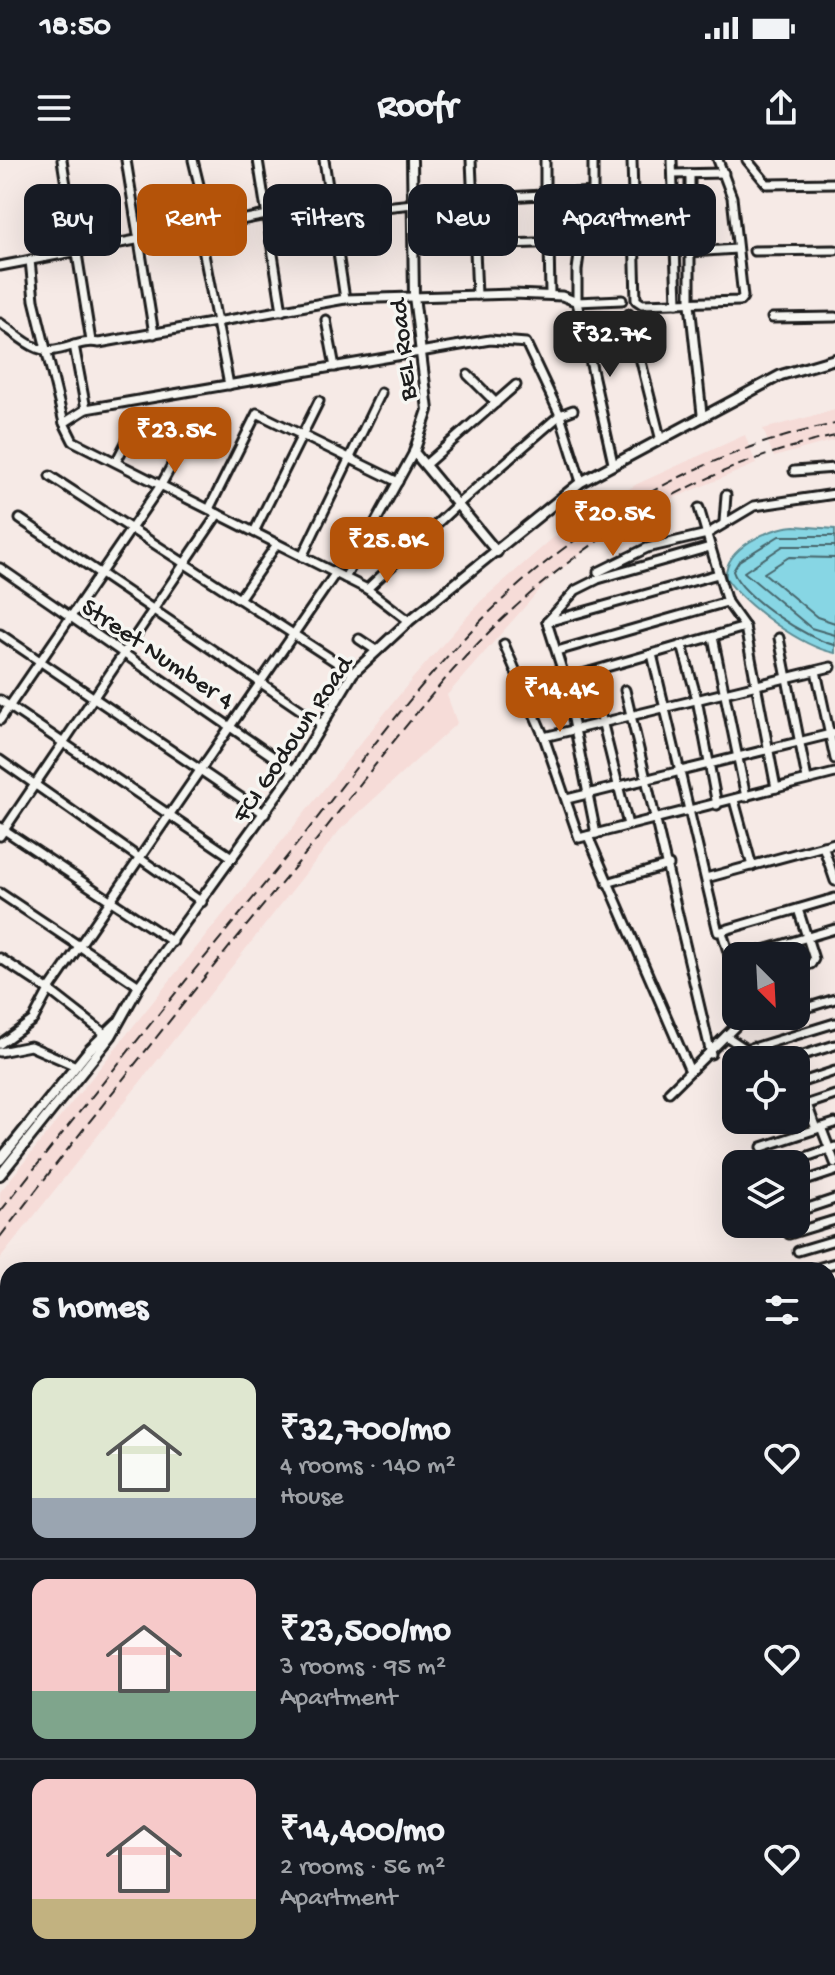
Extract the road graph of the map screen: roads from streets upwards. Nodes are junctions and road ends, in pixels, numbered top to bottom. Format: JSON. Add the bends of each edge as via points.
{"nodes":[{"id":1,"x":62,"y":160,"type":"edge"},
{"id":2,"x":126,"y":160,"type":"edge"},
{"id":3,"x":193,"y":160,"type":"edge"},
{"id":4,"x":258,"y":160,"type":"edge"},
{"id":5,"x":324,"y":160,"type":"edge"},
{"id":6,"x":412,"y":160,"type":"edge"},
{"id":7,"x":471,"y":160,"type":"edge"},
{"id":8,"x":545,"y":160,"type":"edge"},
{"id":9,"x":593,"y":160,"type":"edge"},
{"id":10,"x":632,"y":160,"type":"edge"},
{"id":11,"x":672,"y":160,"type":"edge"},
{"id":12,"x":718,"y":160,"type":"edge"},
{"id":13,"x":747,"y":160,"type":"edge"},
{"id":14,"x":724,"y":173,"type":"junction"},
{"id":15,"x":673,"y":174,"type":"junction"},
{"id":16,"x":690,"y":174,"type":"junction"},
{"id":17,"x":835,"y":183,"type":"edge"},
{"id":18,"x":67,"y":184,"type":"edge"},
{"id":19,"x":199,"y":184,"type":"edge"},
{"id":20,"x":263,"y":184,"type":"edge"},
{"id":21,"x":327,"y":184,"type":"edge"},
{"id":22,"x":413,"y":184,"type":"edge"},
{"id":23,"x":472,"y":184,"type":"edge"},
{"id":24,"x":545,"y":184,"type":"edge"},
{"id":25,"x":593,"y":184,"type":"edge"},
{"id":26,"x":632,"y":184,"type":"edge"},
{"id":27,"x":673,"y":184,"type":"edge"},
{"id":28,"x":690,"y":184,"type":"edge"},
{"id":29,"x":137,"y":223,"type":"edge"},
{"id":30,"x":737,"y":249,"type":"junction"},
{"id":31,"x":716,"y":250,"type":"edge"},
{"id":32,"x":835,"y":250,"type":"edge"},
{"id":33,"x":754,"y":251,"type":"dead end"},
{"id":34,"x":50,"y":256,"type":"edge"},
{"id":35,"x":80,"y":256,"type":"edge"},
{"id":36,"x":142,"y":256,"type":"edge"},
{"id":37,"x":205,"y":256,"type":"edge"},
{"id":38,"x":275,"y":256,"type":"edge"},
{"id":39,"x":338,"y":256,"type":"edge"},
{"id":40,"x":414,"y":256,"type":"edge"},
{"id":41,"x":476,"y":256,"type":"edge"},
{"id":42,"x":549,"y":256,"type":"edge"},
{"id":43,"x":579,"y":256,"type":"edge"},
{"id":44,"x":634,"y":256,"type":"edge"},
{"id":45,"x":676,"y":256,"type":"edge"},
{"id":46,"x":690,"y":256,"type":"edge"},
{"id":47,"x":30,"y":260,"type":"junction"},
{"id":48,"x":0,"y":266,"type":"edge"},
{"id":49,"x":550,"y":294,"type":"junction"},
{"id":50,"x":477,"y":295,"type":"junction"},
{"id":51,"x":414,"y":296,"type":"junction"},
{"id":52,"x":345,"y":299,"type":"junction"},
{"id":53,"x":622,"y":300,"type":"dead end"},
{"id":54,"x":577,"y":302,"type":"junction"},
{"id":55,"x":677,"y":303,"type":"junction"},
{"id":56,"x":690,"y":304,"type":"junction"},
{"id":57,"x":282,"y":311,"type":"junction"},
{"id":58,"x":629,"y":314,"type":"dead end"},
{"id":59,"x":835,"y":317,"type":"edge"},
{"id":60,"x":772,"y":318,"type":"dead end"},
{"id":61,"x":326,"y":320,"type":"dead end"},
{"id":62,"x":218,"y":322,"type":"junction"},
{"id":63,"x":0,"y":323,"type":"edge"},
{"id":64,"x":154,"y":334,"type":"junction"},
{"id":65,"x":91,"y":341,"type":"junction"},
{"id":66,"x":74,"y":345,"type":"junction"},
{"id":67,"x":48,"y":350,"type":"junction"},
{"id":68,"x":420,"y":352,"type":"junction"},
{"id":69,"x":835,"y":359,"type":"edge"},
{"id":70,"x":335,"y":367,"type":"junction"},
{"id":71,"x":468,"y":375,"type":"dead end"},
{"id":72,"x":229,"y":385,"type":"junction"},
{"id":73,"x":516,"y":385,"type":"dead end"},
{"id":74,"x":381,"y":393,"type":"dead end"},
{"id":75,"x":319,"y":401,"type":"dead end"},
{"id":76,"x":496,"y":403,"type":"junction"},
{"id":77,"x":86,"y":409,"type":"junction"},
{"id":78,"x":573,"y":410,"type":"dead end"},
{"id":79,"x":702,"y":414,"type":"junction"},
{"id":80,"x":560,"y":415,"type":"junction"},
{"id":81,"x":64,"y":423,"type":"junction"},
{"id":82,"x":195,"y":423,"type":"dead end"},
{"id":83,"x":132,"y":431,"type":"dead end"},
{"id":84,"x":302,"y":434,"type":"junction"},
{"id":85,"x":660,"y":437,"type":"junction"},
{"id":86,"x":414,"y":452,"type":"junction"},
{"id":87,"x":351,"y":459,"type":"junction"},
{"id":88,"x":116,"y":462,"type":"junction"},
{"id":89,"x":613,"y":463,"type":"junction"},
{"id":90,"x":425,"y":465,"type":"junction"},
{"id":91,"x":835,"y":468,"type":"edge"},
{"id":92,"x":794,"y":471,"type":"dead end"},
{"id":93,"x":50,"y":476,"type":"dead end"},
{"id":94,"x":398,"y":482,"type":"junction"},
{"id":95,"x":581,"y":482,"type":"junction"},
{"id":96,"x":161,"y":485,"type":"junction"},
{"id":97,"x":835,"y":494,"type":"edge"},
{"id":98,"x":726,"y":495,"type":"dead end"},
{"id":99,"x":458,"y":504,"type":"junction"},
{"id":100,"x":699,"y":508,"type":"dead end"},
{"id":101,"x":209,"y":509,"type":"junction"},
{"id":102,"x":218,"y":514,"type":"junction"},
{"id":103,"x":20,"y":519,"type":"dead end"},
{"id":104,"x":724,"y":522,"type":"junction"},
{"id":105,"x":131,"y":528,"type":"junction"},
{"id":106,"x":254,"y":532,"type":"junction"},
{"id":107,"x":707,"y":534,"type":"junction"},
{"id":108,"x":277,"y":544,"type":"junction"},
{"id":109,"x":710,"y":547,"type":"junction"},
{"id":110,"x":497,"y":552,"type":"junction"},
{"id":111,"x":302,"y":557,"type":"junction"},
{"id":112,"x":185,"y":564,"type":"junction"},
{"id":113,"x":0,"y":568,"type":"edge"},
{"id":114,"x":598,"y":572,"type":"dead end"},
{"id":115,"x":100,"y":573,"type":"junction"},
{"id":116,"x":335,"y":574,"type":"junction"},
{"id":117,"x":718,"y":574,"type":"junction"},
{"id":118,"x":345,"y":578,"type":"junction"},
{"id":119,"x":367,"y":589,"type":"junction"},
{"id":120,"x":239,"y":599,"type":"junction"},
{"id":121,"x":727,"y":602,"type":"junction"},
{"id":122,"x":155,"y":609,"type":"junction"},
{"id":123,"x":71,"y":616,"type":"junction"},
{"id":124,"x":409,"y":621,"type":"junction"},
{"id":125,"x":547,"y":622,"type":"junction"},
{"id":126,"x":745,"y":627,"type":"junction"},
{"id":127,"x":0,"y":634,"type":"edge"},
{"id":128,"x":294,"y":634,"type":"junction"},
{"id":129,"x":713,"y":637,"type":"junction"},
{"id":130,"x":779,"y":638,"type":"dead end"},
{"id":131,"x":359,"y":639,"type":"dead end"},
{"id":132,"x":504,"y":644,"type":"dead end"},
{"id":133,"x":682,"y":645,"type":"junction"},
{"id":134,"x":377,"y":651,"type":"junction"},
{"id":135,"x":557,"y":651,"type":"junction"},
{"id":136,"x":124,"y":653,"type":"junction"},
{"id":137,"x":652,"y":654,"type":"junction"},
{"id":138,"x":40,"y":661,"type":"junction"},
{"id":139,"x":831,"y":667,"type":"dead end"},
{"id":140,"x":816,"y":671,"type":"junction"},
{"id":141,"x":590,"y":672,"type":"junction"},
{"id":142,"x":353,"y":673,"type":"junction"},
{"id":143,"x":787,"y":677,"type":"junction"},
{"id":144,"x":565,"y":679,"type":"junction"},
{"id":145,"x":261,"y":680,"type":"junction"},
{"id":146,"x":757,"y":684,"type":"junction"},
{"id":147,"x":625,"y":690,"type":"dead end"},
{"id":148,"x":725,"y":692,"type":"junction"},
{"id":149,"x":93,"y":696,"type":"junction"},
{"id":150,"x":697,"y":699,"type":"junction"},
{"id":151,"x":0,"y":700,"type":"edge"},
{"id":152,"x":10,"y":706,"type":"junction"},
{"id":153,"x":667,"y":707,"type":"junction"},
{"id":154,"x":631,"y":716,"type":"junction"},
{"id":155,"x":0,"y":720,"type":"edge"},
{"id":156,"x":320,"y":723,"type":"junction"},
{"id":157,"x":602,"y":723,"type":"junction"},
{"id":158,"x":230,"y":724,"type":"junction"},
{"id":159,"x":577,"y":730,"type":"junction"},
{"id":160,"x":832,"y":734,"type":"edge"},
{"id":161,"x":544,"y":737,"type":"junction"},
{"id":162,"x":63,"y":741,"type":"junction"},
{"id":163,"x":799,"y":742,"type":"junction"},
{"id":164,"x":770,"y":748,"type":"junction"},
{"id":165,"x":739,"y":756,"type":"junction"},
{"id":166,"x":835,"y":759,"type":"edge"},
{"id":167,"x":0,"y":760,"type":"edge"},
{"id":168,"x":710,"y":763,"type":"junction"},
{"id":169,"x":201,"y":768,"type":"junction"},
{"id":170,"x":294,"y":771,"type":"junction"},
{"id":171,"x":681,"y":771,"type":"junction"},
{"id":172,"x":835,"y":773,"type":"edge"},
{"id":173,"x":807,"y":779,"type":"junction"},
{"id":174,"x":645,"y":780,"type":"junction"},
{"id":175,"x":34,"y":784,"type":"junction"},
{"id":176,"x":618,"y":787,"type":"junction"},
{"id":177,"x":776,"y":788,"type":"junction"},
{"id":178,"x":587,"y":795,"type":"junction"},
{"id":179,"x":746,"y":797,"type":"junction"},
{"id":180,"x":567,"y":799,"type":"junction"},
{"id":181,"x":734,"y":800,"type":"junction"},
{"id":182,"x":717,"y":805,"type":"junction"},
{"id":183,"x":690,"y":812,"type":"junction"},
{"id":184,"x":171,"y":813,"type":"junction"},
{"id":185,"x":265,"y":814,"type":"junction"},
{"id":186,"x":656,"y":819,"type":"junction"},
{"id":187,"x":628,"y":825,"type":"junction"},
{"id":188,"x":2,"y":831,"type":"edge"},
{"id":189,"x":592,"y":835,"type":"junction"},
{"id":190,"x":835,"y":843,"type":"edge"},
{"id":191,"x":823,"y":846,"type":"junction"},
{"id":192,"x":141,"y":857,"type":"junction"},
{"id":193,"x":233,"y":858,"type":"junction"},
{"id":194,"x":669,"y":865,"type":"junction"},
{"id":195,"x":752,"y":866,"type":"junction"},
{"id":196,"x":706,"y":878,"type":"junction"},
{"id":197,"x":835,"y":881,"type":"edge"},
{"id":198,"x":607,"y":883,"type":"junction"},
{"id":199,"x":0,"y":893,"type":"edge"},
{"id":200,"x":835,"y":898,"type":"edge"},
{"id":201,"x":112,"y":900,"type":"junction"},
{"id":202,"x":202,"y":902,"type":"junction"},
{"id":203,"x":798,"y":909,"type":"junction"},
{"id":204,"x":835,"y":929,"type":"edge"},
{"id":205,"x":722,"y":932,"type":"junction"},
{"id":206,"x":808,"y":937,"type":"junction"},
{"id":207,"x":173,"y":942,"type":"junction"},
{"id":208,"x":726,"y":942,"type":"edge"},
{"id":209,"x":791,"y":942,"type":"edge"},
{"id":210,"x":809,"y":942,"type":"edge"},
{"id":211,"x":80,"y":946,"type":"junction"},
{"id":212,"x":0,"y":958,"type":"edge"},
{"id":213,"x":139,"y":986,"type":"junction"},
{"id":214,"x":49,"y":990,"type":"junction"},
{"id":215,"x":835,"y":999,"type":"edge"},
{"id":216,"x":810,"y":1007,"type":"edge"},
{"id":217,"x":117,"y":1022,"type":"junction"},
{"id":218,"x":835,"y":1023,"type":"edge"},
{"id":219,"x":732,"y":1030,"type":"edge"},
{"id":220,"x":104,"y":1033,"type":"junction"},
{"id":221,"x":726,"y":1036,"type":"junction"},
{"id":222,"x":0,"y":1044,"type":"edge"},
{"id":223,"x":835,"y":1045,"type":"edge"},
{"id":224,"x":741,"y":1046,"type":"edge"},
{"id":225,"x":756,"y":1046,"type":"edge"},
{"id":226,"x":0,"y":1052,"type":"edge"},
{"id":227,"x":810,"y":1053,"type":"edge"},
{"id":228,"x":711,"y":1054,"type":"junction"},
{"id":229,"x":76,"y":1066,"type":"junction"},
{"id":230,"x":690,"y":1071,"type":"junction"},
{"id":231,"x":835,"y":1071,"type":"edge"},
{"id":232,"x":810,"y":1079,"type":"edge"},
{"id":233,"x":669,"y":1092,"type":"dead end"},
{"id":234,"x":835,"y":1095,"type":"edge"},
{"id":235,"x":810,"y":1103,"type":"edge"},
{"id":236,"x":810,"y":1110,"type":"edge"},
{"id":237,"x":835,"y":1123,"type":"edge"},
{"id":238,"x":819,"y":1128,"type":"junction"},
{"id":239,"x":762,"y":1147,"type":"dead end"},
{"id":240,"x":832,"y":1148,"type":"edge"},
{"id":241,"x":810,"y":1155,"type":"edge"},
{"id":242,"x":0,"y":1160,"type":"edge"},
{"id":243,"x":835,"y":1163,"type":"edge"},
{"id":244,"x":835,"y":1171,"type":"edge"},
{"id":245,"x":0,"y":1175,"type":"edge"},
{"id":246,"x":810,"y":1179,"type":"edge"},
{"id":247,"x":835,"y":1199,"type":"edge"},
{"id":248,"x":810,"y":1207,"type":"edge"},
{"id":249,"x":835,"y":1220,"type":"edge"},
{"id":250,"x":810,"y":1228,"type":"edge"},
{"id":251,"x":835,"y":1240,"type":"edge"},
{"id":252,"x":798,"y":1251,"type":"dead end"}],
"edges":[{"from":1,"to":18,"type":"street"},
{"from":2,"to":29,"type":"street"},
{"from":3,"to":19,"type":"street"},
{"from":4,"to":20,"type":"street"},
{"from":5,"to":21,"type":"street"},
{"from":6,"to":22,"type":"street","name":"BEL Road"},
{"from":7,"to":23,"type":"street"},
{"from":8,"to":24,"type":"street"},
{"from":9,"to":25,"type":"street"},
{"from":10,"to":26,"type":"street"},
{"from":11,"to":15,"type":"street"},
{"from":12,"to":14,"type":"street"},
{"from":13,"to":17,"type":"street","via":[[767,184]]},
{"from":14,"to":16,"type":"street"},
{"from":14,"to":30,"type":"street"},
{"from":15,"to":16,"type":"street"},
{"from":15,"to":27,"type":"street"},
{"from":16,"to":28,"type":"street"},
{"from":30,"to":31,"type":"street"},
{"from":30,"to":56,"type":"street","via":[[740,301]]},
{"from":32,"to":33,"type":"street"},
{"from":34,"to":47,"type":"street"},
{"from":35,"to":65,"type":"street"},
{"from":36,"to":64,"type":"street"},
{"from":37,"to":62,"type":"street"},
{"from":38,"to":57,"type":"street"},
{"from":39,"to":52,"type":"street"},
{"from":40,"to":51,"type":"street","name":"BEL Road"},
{"from":41,"to":50,"type":"street"},
{"from":42,"to":49,"type":"street"},
{"from":43,"to":54,"type":"street"},
{"from":44,"to":55,"type":"street","via":[[636,300]]},
{"from":45,"to":55,"type":"street"},
{"from":46,"to":56,"type":"street"},
{"from":47,"to":48,"type":"street"},
{"from":47,"to":67,"type":"street"},
{"from":49,"to":50,"type":"street"},
{"from":49,"to":54,"type":"street"},
{"from":50,"to":51,"type":"street"},
{"from":51,"to":52,"type":"street"},
{"from":51,"to":68,"type":"street","name":"BEL Road"},
{"from":52,"to":57,"type":"street"},
{"from":53,"to":54,"type":"street"},
{"from":54,"to":89,"type":"street"},
{"from":55,"to":56,"type":"street"},
{"from":56,"to":79,"type":"street"},
{"from":57,"to":62,"type":"street"},
{"from":58,"to":85,"type":"street"},
{"from":59,"to":60,"type":"street"},
{"from":61,"to":70,"type":"street"},
{"from":62,"to":64,"type":"street"},
{"from":62,"to":72,"type":"street"},
{"from":63,"to":67,"type":"street","via":[[39,350]]},
{"from":64,"to":65,"type":"street"},
{"from":65,"to":66,"type":"street"},
{"from":66,"to":67,"type":"street"},
{"from":66,"to":77,"type":"street"},
{"from":67,"to":81,"type":"street"},
{"from":68,"to":70,"type":"street"},
{"from":68,"to":80,"type":"street","via":[[490,340],[526,343]]},
{"from":68,"to":86,"type":"street","name":"BEL Road","via":[[428,410]]},
{"from":69,"to":79,"type":"street","name":"FCI Godown Road","via":[[781,375]]},
{"from":70,"to":72,"type":"street"},
{"from":71,"to":76,"type":"street"},
{"from":72,"to":77,"type":"street"},
{"from":73,"to":76,"type":"street"},
{"from":74,"to":87,"type":"street"},
{"from":75,"to":84,"type":"street"},
{"from":76,"to":90,"type":"street"},
{"from":77,"to":81,"type":"street"},
{"from":78,"to":80,"type":"street"},
{"from":79,"to":85,"type":"street","name":"FCI Godown Road"},
{"from":80,"to":95,"type":"street"},
{"from":80,"to":99,"type":"street"},
{"from":81,"to":88,"type":"street","via":[[73,441]]},
{"from":82,"to":96,"type":"street"},
{"from":83,"to":88,"type":"street"},
{"from":84,"to":87,"type":"street"},
{"from":84,"to":101,"type":"street","via":[[254,415]]},
{"from":84,"to":106,"type":"street"},
{"from":85,"to":89,"type":"street","name":"FCI Godown Road"},
{"from":86,"to":90,"type":"street"},
{"from":86,"to":94,"type":"street"},
{"from":87,"to":94,"type":"street"},
{"from":87,"to":111,"type":"street"},
{"from":88,"to":96,"type":"street"},
{"from":89,"to":95,"type":"street","name":"FCI Godown Road"},
{"from":90,"to":99,"type":"street"},
{"from":91,"to":92,"type":"street"},
{"from":93,"to":105,"type":"street"},
{"from":94,"to":118,"type":"street"},
{"from":95,"to":110,"type":"street","name":"FCI Godown Road"},
{"from":96,"to":101,"type":"street"},
{"from":96,"to":105,"type":"street"},
{"from":97,"to":104,"type":"street","via":[[754,506]]},
{"from":98,"to":104,"type":"street"},
{"from":99,"to":110,"type":"street"},
{"from":99,"to":119,"type":"street"},
{"from":100,"to":107,"type":"street"},
{"from":101,"to":102,"type":"street"},
{"from":102,"to":106,"type":"street"},
{"from":102,"to":112,"type":"street"},
{"from":103,"to":115,"type":"street"},
{"from":104,"to":107,"type":"street"},
{"from":105,"to":112,"type":"street"},
{"from":105,"to":115,"type":"street"},
{"from":106,"to":108,"type":"street"},
{"from":107,"to":109,"type":"street"},
{"from":107,"to":114,"type":"street","via":[[647,548]]},
{"from":108,"to":111,"type":"street"},
{"from":108,"to":120,"type":"street"},
{"from":109,"to":117,"type":"street"},
{"from":109,"to":125,"type":"street","via":[[598,579],[576,590]]},
{"from":110,"to":124,"type":"street","name":"FCI Godown Road"},
{"from":111,"to":116,"type":"street"},
{"from":112,"to":120,"type":"street"},
{"from":112,"to":122,"type":"street"},
{"from":113,"to":123,"type":"street","name":"Street Number 4"},
{"from":115,"to":122,"type":"street"},
{"from":115,"to":123,"type":"street"},
{"from":116,"to":118,"type":"street"},
{"from":116,"to":128,"type":"street"},
{"from":117,"to":121,"type":"street"},
{"from":117,"to":125,"type":"street"},
{"from":118,"to":119,"type":"street"},
{"from":119,"to":124,"type":"street"},
{"from":120,"to":128,"type":"street"},
{"from":121,"to":126,"type":"street"},
{"from":121,"to":135,"type":"street"},
{"from":122,"to":136,"type":"street"},
{"from":122,"to":145,"type":"street"},
{"from":123,"to":136,"type":"street","name":"Street Number 4"},
{"from":123,"to":138,"type":"street"},
{"from":124,"to":134,"type":"street","name":"FCI Godown Road"},
{"from":125,"to":135,"type":"street"},
{"from":126,"to":129,"type":"street"},
{"from":126,"to":146,"type":"street"},
{"from":127,"to":138,"type":"street"},
{"from":128,"to":142,"type":"street"},
{"from":128,"to":145,"type":"street"},
{"from":129,"to":133,"type":"street"},
{"from":129,"to":148,"type":"street"},
{"from":130,"to":143,"type":"street"},
{"from":131,"to":134,"type":"street"},
{"from":132,"to":161,"type":"street"},
{"from":133,"to":137,"type":"street"},
{"from":133,"to":150,"type":"street"},
{"from":134,"to":142,"type":"street","name":"FCI Godown Road"},
{"from":135,"to":144,"type":"street"},
{"from":136,"to":149,"type":"street"},
{"from":136,"to":158,"type":"street","name":"Street Number 4"},
{"from":137,"to":141,"type":"street"},
{"from":137,"to":153,"type":"street"},
{"from":138,"to":149,"type":"street"},
{"from":138,"to":152,"type":"street"},
{"from":139,"to":140,"type":"street"},
{"from":140,"to":143,"type":"street"},
{"from":140,"to":160,"type":"street"},
{"from":141,"to":144,"type":"street"},
{"from":141,"to":157,"type":"street"},
{"from":142,"to":156,"type":"street","name":"FCI Godown Road"},
{"from":143,"to":146,"type":"street"},
{"from":143,"to":163,"type":"street"},
{"from":144,"to":159,"type":"street"},
{"from":145,"to":156,"type":"street"},
{"from":145,"to":158,"type":"street"},
{"from":146,"to":148,"type":"street"},
{"from":146,"to":164,"type":"street"},
{"from":147,"to":154,"type":"street"},
{"from":148,"to":150,"type":"street"},
{"from":148,"to":165,"type":"street"},
{"from":149,"to":162,"type":"street"},
{"from":149,"to":169,"type":"street"},
{"from":150,"to":153,"type":"street"},
{"from":150,"to":168,"type":"street"},
{"from":151,"to":152,"type":"street"},
{"from":152,"to":155,"type":"street"},
{"from":152,"to":162,"type":"street"},
{"from":153,"to":154,"type":"street"},
{"from":153,"to":171,"type":"street"},
{"from":154,"to":157,"type":"street"},
{"from":154,"to":174,"type":"street"},
{"from":156,"to":170,"type":"street","name":"FCI Godown Road"},
{"from":157,"to":159,"type":"street"},
{"from":157,"to":176,"type":"street"},
{"from":158,"to":169,"type":"street"},
{"from":158,"to":170,"type":"street","name":"Street Number 4"},
{"from":159,"to":161,"type":"street"},
{"from":159,"to":178,"type":"street"},
{"from":160,"to":163,"type":"street"},
{"from":160,"to":166,"type":"street"},
{"from":161,"to":180,"type":"street"},
{"from":162,"to":175,"type":"street"},
{"from":162,"to":184,"type":"street"},
{"from":163,"to":164,"type":"street"},
{"from":163,"to":173,"type":"street"},
{"from":164,"to":165,"type":"street"},
{"from":164,"to":177,"type":"street"},
{"from":165,"to":168,"type":"street"},
{"from":165,"to":179,"type":"street"},
{"from":167,"to":175,"type":"street"},
{"from":168,"to":171,"type":"street"},
{"from":168,"to":182,"type":"street"},
{"from":169,"to":184,"type":"street"},
{"from":169,"to":185,"type":"street"},
{"from":170,"to":185,"type":"street","name":"FCI Godown Road"},
{"from":171,"to":174,"type":"street"},
{"from":171,"to":183,"type":"street"},
{"from":172,"to":173,"type":"street"},
{"from":173,"to":177,"type":"street"},
{"from":174,"to":176,"type":"street"},
{"from":174,"to":186,"type":"street"},
{"from":175,"to":188,"type":"street"},
{"from":175,"to":192,"type":"street"},
{"from":176,"to":178,"type":"street"},
{"from":176,"to":187,"type":"street"},
{"from":177,"to":179,"type":"street"},
{"from":178,"to":180,"type":"street"},
{"from":178,"to":189,"type":"street"},
{"from":179,"to":181,"type":"street"},
{"from":180,"to":189,"type":"street","via":[[579,838]]},
{"from":181,"to":182,"type":"street"},
{"from":181,"to":195,"type":"street"},
{"from":182,"to":183,"type":"street"},
{"from":183,"to":186,"type":"street"},
{"from":183,"to":196,"type":"street"},
{"from":184,"to":192,"type":"street"},
{"from":184,"to":193,"type":"street"},
{"from":185,"to":193,"type":"street","name":"FCI Godown Road"},
{"from":186,"to":187,"type":"street"},
{"from":186,"to":194,"type":"street"},
{"from":187,"to":189,"type":"street"},
{"from":188,"to":201,"type":"street"},
{"from":189,"to":198,"type":"street"},
{"from":190,"to":191,"type":"street"},
{"from":191,"to":195,"type":"street"},
{"from":191,"to":197,"type":"street"},
{"from":192,"to":201,"type":"street"},
{"from":192,"to":202,"type":"street"},
{"from":193,"to":202,"type":"street","name":"FCI Godown Road"},
{"from":194,"to":198,"type":"street"},
{"from":194,"to":228,"type":"street"},
{"from":195,"to":196,"type":"street"},
{"from":196,"to":205,"type":"street","via":[[716,928]]},
{"from":198,"to":230,"type":"street"},
{"from":199,"to":211,"type":"street"},
{"from":200,"to":203,"type":"street"},
{"from":201,"to":207,"type":"street"},
{"from":201,"to":211,"type":"street"},
{"from":202,"to":207,"type":"street","name":"FCI Godown Road"},
{"from":203,"to":205,"type":"street"},
{"from":203,"to":206,"type":"street"},
{"from":204,"to":206,"type":"street"},
{"from":205,"to":208,"type":"street"},
{"from":206,"to":209,"type":"street"},
{"from":206,"to":210,"type":"street"},
{"from":207,"to":213,"type":"street","name":"FCI Godown Road"},
{"from":211,"to":213,"type":"street"},
{"from":211,"to":214,"type":"street"},
{"from":212,"to":214,"type":"street"},
{"from":213,"to":217,"type":"street","name":"FCI Godown Road"},
{"from":214,"to":220,"type":"street"},
{"from":214,"to":222,"type":"street","via":[[33,1020]]},
{"from":215,"to":216,"type":"street"},
{"from":217,"to":220,"type":"street","name":"FCI Godown Road"},
{"from":217,"to":245,"type":"street","name":"FCI Godown Road","via":[[101,1050]]},
{"from":218,"to":225,"type":"street"},
{"from":219,"to":221,"type":"street"},
{"from":220,"to":229,"type":"street","name":"FCI Godown Road"},
{"from":221,"to":224,"type":"street"},
{"from":221,"to":228,"type":"street"},
{"from":223,"to":227,"type":"street"},
{"from":226,"to":229,"type":"street","via":[[30,1046]]},
{"from":228,"to":230,"type":"street"},
{"from":229,"to":242,"type":"street","name":"FCI Godown Road"},
{"from":230,"to":233,"type":"street"},
{"from":231,"to":232,"type":"street"},
{"from":234,"to":235,"type":"street"},
{"from":236,"to":238,"type":"street"},
{"from":237,"to":238,"type":"street"},
{"from":238,"to":239,"type":"street"},
{"from":238,"to":240,"type":"street"},
{"from":240,"to":241,"type":"street"},
{"from":240,"to":243,"type":"street"},
{"from":244,"to":246,"type":"street"},
{"from":247,"to":248,"type":"street"},
{"from":249,"to":250,"type":"street"},
{"from":251,"to":252,"type":"street"}]}
